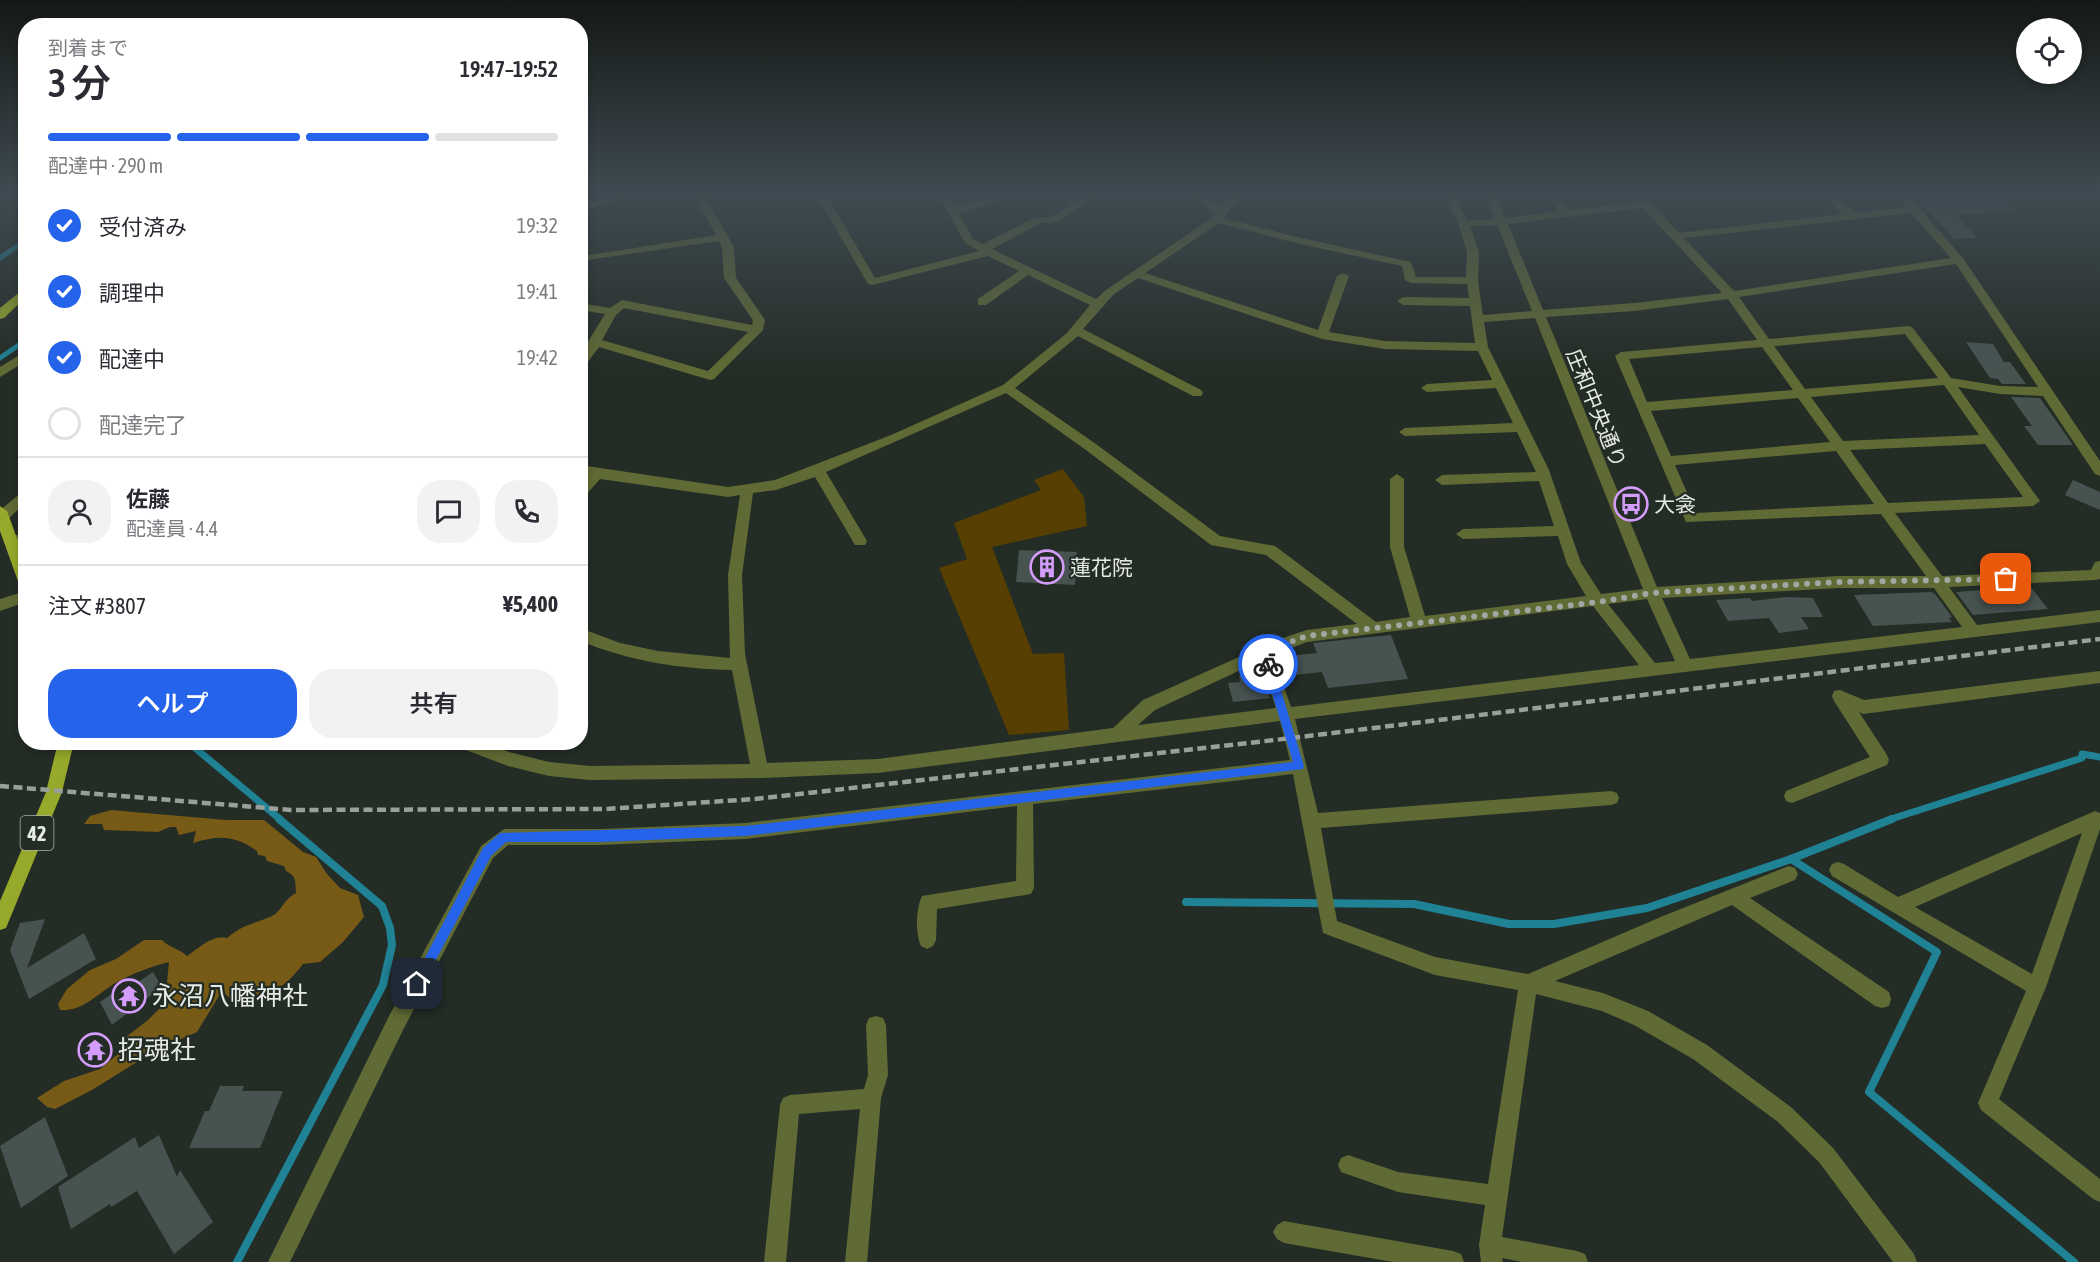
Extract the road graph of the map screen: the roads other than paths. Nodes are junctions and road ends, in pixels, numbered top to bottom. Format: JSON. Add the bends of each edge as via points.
{"nodes":[{"id":1,"x":622,"y":253,"type":"edge"},
{"id":2,"x":728,"y":253,"type":"edge"},
{"id":3,"x":855,"y":253,"type":"edge"},
{"id":4,"x":979,"y":253,"type":"edge"},
{"id":5,"x":990,"y":253,"type":"edge"},
{"id":6,"x":1167,"y":253,"type":"edge"},
{"id":7,"x":1355,"y":253,"type":"edge"},
{"id":8,"x":1473,"y":253,"type":"edge"},
{"id":9,"x":1512,"y":253,"type":"edge"},
{"id":10,"x":1692,"y":253,"type":"edge"},
{"id":11,"x":1953,"y":253,"type":"edge"},
{"id":12,"x":588,"y":258,"type":"edge"},
{"id":13,"x":1959,"y":260,"type":"junction"},
{"id":14,"x":1027,"y":271,"type":"junction"},
{"id":15,"x":1137,"y":274,"type":"junction"},
{"id":16,"x":1343,"y":276,"type":"dead end"},
{"id":17,"x":1472,"y":281,"type":"junction"},
{"id":18,"x":1731,"y":295,"type":"junction"},
{"id":19,"x":18,"y":298,"type":"edge"},
{"id":20,"x":1403,"y":301,"type":"dead end"},
{"id":21,"x":981,"y":302,"type":"dead end"},
{"id":22,"x":1474,"y":302,"type":"junction"},
{"id":23,"x":1097,"y":304,"type":"junction"},
{"id":24,"x":588,"y":308,"type":"edge"},
{"id":25,"x":612,"y":312,"type":"junction"},
{"id":26,"x":1537,"y":314,"type":"junction"},
{"id":27,"x":0,"y":315,"type":"edge"},
{"id":28,"x":1476,"y":320,"type":"junction"},
{"id":29,"x":757,"y":330,"type":"junction"},
{"id":30,"x":1076,"y":330,"type":"junction"},
{"id":31,"x":1322,"y":335,"type":"junction"},
{"id":32,"x":596,"y":342,"type":"junction"},
{"id":33,"x":1764,"y":344,"type":"junction"},
{"id":34,"x":1482,"y":347,"type":"junction"},
{"id":35,"x":588,"y":353,"type":"edge"},
{"id":36,"x":18,"y":361,"type":"edge"},
{"id":37,"x":0,"y":373,"type":"edge"},
{"id":38,"x":1947,"y":381,"type":"junction"},
{"id":39,"x":1500,"y":384,"type":"junction"},
{"id":40,"x":1007,"y":388,"type":"junction"},
{"id":41,"x":1427,"y":388,"type":"dead end"},
{"id":42,"x":2046,"y":392,"type":"junction"},
{"id":43,"x":1197,"y":393,"type":"dead end"},
{"id":44,"x":1801,"y":394,"type":"junction"},
{"id":45,"x":1644,"y":407,"type":"junction"},
{"id":46,"x":1521,"y":427,"type":"junction"},
{"id":47,"x":1405,"y":432,"type":"dead end"},
{"id":48,"x":1989,"y":439,"type":"junction"},
{"id":49,"x":1839,"y":446,"type":"junction"},
{"id":50,"x":1666,"y":460,"type":"junction"},
{"id":51,"x":818,"y":470,"type":"junction"},
{"id":52,"x":2100,"y":471,"type":"edge"},
{"id":53,"x":588,"y":472,"type":"edge"},
{"id":54,"x":597,"y":474,"type":"junction"},
{"id":55,"x":1544,"y":476,"type":"junction"},
{"id":56,"x":1397,"y":478,"type":"dead end"},
{"id":57,"x":1442,"y":480,"type":"dead end"},
{"id":58,"x":588,"y":484,"type":"edge"},
{"id":59,"x":747,"y":491,"type":"junction"},
{"id":60,"x":18,"y":500,"type":"edge"},
{"id":61,"x":1884,"y":508,"type":"junction"},
{"id":62,"x":1,"y":513,"type":"edge"},
{"id":63,"x":1562,"y":531,"type":"junction"},
{"id":64,"x":1463,"y":534,"type":"dead end"},
{"id":65,"x":18,"y":538,"type":"edge"},
{"id":66,"x":860,"y":541,"type":"dead end"},
{"id":67,"x":2100,"y":566,"type":"edge"},
{"id":68,"x":1938,"y":582,"type":"junction"},
{"id":69,"x":1652,"y":593,"type":"junction"},
{"id":70,"x":18,"y":599,"type":"edge"},
{"id":71,"x":1598,"y":602,"type":"junction"},
{"id":72,"x":0,"y":605,"type":"edge"},
{"id":73,"x":2100,"y":616,"type":"edge"},
{"id":74,"x":1419,"y":622,"type":"junction"},
{"id":75,"x":1372,"y":627,"type":"junction"},
{"id":76,"x":1972,"y":632,"type":"junction"},
{"id":77,"x":588,"y":638,"type":"edge"},
{"id":78,"x":1264,"y":652,"type":"junction"},
{"id":79,"x":739,"y":664,"type":"junction"},
{"id":80,"x":1686,"y":667,"type":"junction"},
{"id":81,"x":1652,"y":671,"type":"junction"},
{"id":82,"x":2100,"y":677,"type":"edge"},
{"id":83,"x":1285,"y":714,"type":"junction"},
{"id":84,"x":1117,"y":734,"type":"junction"},
{"id":85,"x":64,"y":750,"type":"edge"},
{"id":86,"x":485,"y":750,"type":"edge"},
{"id":87,"x":1299,"y":766,"type":"junction"},
{"id":88,"x":760,"y":771,"type":"junction"},
{"id":89,"x":1792,"y":796,"type":"dead end"},
{"id":90,"x":1025,"y":797,"type":"junction"},
{"id":91,"x":1611,"y":798,"type":"dead end"},
{"id":92,"x":1312,"y":821,"type":"junction"},
{"id":93,"x":2097,"y":821,"type":"edge"},
{"id":94,"x":1838,"y":870,"type":"dead end"},
{"id":95,"x":1789,"y":874,"type":"dead end"},
{"id":96,"x":1733,"y":896,"type":"junction"},
{"id":97,"x":1897,"y":906,"type":"junction"},
{"id":98,"x":0,"y":922,"type":"edge"},
{"id":99,"x":927,"y":940,"type":"dead end"},
{"id":100,"x":1528,"y":983,"type":"junction"},
{"id":101,"x":2037,"y":987,"type":"junction"},
{"id":102,"x":1882,"y":999,"type":"dead end"},
{"id":103,"x":876,"y":1024,"type":"dead end"},
{"id":104,"x":871,"y":1098,"type":"junction"},
{"id":105,"x":1348,"y":1165,"type":"dead end"},
{"id":106,"x":2100,"y":1192,"type":"edge"},
{"id":107,"x":1497,"y":1196,"type":"junction"},
{"id":108,"x":1284,"y":1232,"type":"dead end"},
{"id":109,"x":1491,"y":1254,"type":"edge"},
{"id":110,"x":279,"y":1262,"type":"edge"},
{"id":111,"x":775,"y":1262,"type":"edge"},
{"id":112,"x":856,"y":1262,"type":"edge"},
{"id":113,"x":1453,"y":1262,"type":"edge"},
{"id":114,"x":1577,"y":1262,"type":"edge"},
{"id":115,"x":1906,"y":1262,"type":"edge"}],
"edges":[{"from":1,"to":12,"type":"street"},
{"from":2,"to":29,"type":"street","via":[[730,278],[759,320]]},
{"from":3,"to":4,"type":"street","via":[[872,282]]},
{"from":5,"to":14,"type":"street"},
{"from":6,"to":15,"type":"street"},
{"from":7,"to":17,"type":"street","via":[[1407,264],[1411,280]]},
{"from":8,"to":17,"type":"street"},
{"from":9,"to":26,"type":"street","name":"庄和中央通り"},
{"from":10,"to":18,"type":"street"},
{"from":11,"to":13,"type":"street"},
{"from":13,"to":18,"type":"street"},
{"from":13,"to":42,"type":"street"},
{"from":14,"to":21,"type":"street"},
{"from":14,"to":23,"type":"street"},
{"from":15,"to":23,"type":"street"},
{"from":15,"to":31,"type":"street"},
{"from":16,"to":31,"type":"street"},
{"from":17,"to":22,"type":"street"},
{"from":18,"to":26,"type":"street"},
{"from":18,"to":33,"type":"street"},
{"from":19,"to":27,"type":"main road"},
{"from":20,"to":22,"type":"street"},
{"from":22,"to":28,"type":"street"},
{"from":23,"to":30,"type":"street"},
{"from":24,"to":25,"type":"street"},
{"from":25,"to":29,"type":"street","via":[[622,304]]},
{"from":25,"to":32,"type":"street"},
{"from":26,"to":28,"type":"street"},
{"from":26,"to":69,"type":"street","name":"庄和中央通り"},
{"from":28,"to":34,"type":"street"},
{"from":29,"to":32,"type":"street","via":[[710,376]]},
{"from":30,"to":40,"type":"street"},
{"from":30,"to":43,"type":"street"},
{"from":31,"to":34,"type":"street","via":[[1385,345]]},
{"from":32,"to":35,"type":"street"},
{"from":33,"to":38,"type":"street","via":[[1908,330]]},
{"from":33,"to":44,"type":"street"},
{"from":33,"to":45,"type":"street","via":[[1621,356]]},
{"from":34,"to":39,"type":"street"},
{"from":36,"to":37,"type":"street"},
{"from":38,"to":42,"type":"street","via":[[2000,390]]},
{"from":38,"to":44,"type":"street"},
{"from":38,"to":48,"type":"street"},
{"from":39,"to":41,"type":"street"},
{"from":39,"to":46,"type":"street"},
{"from":40,"to":51,"type":"street"},
{"from":40,"to":75,"type":"street","via":[[1216,541],[1270,550]]},
{"from":42,"to":52,"type":"street"},
{"from":44,"to":45,"type":"street"},
{"from":44,"to":49,"type":"street"},
{"from":45,"to":50,"type":"street"},
{"from":46,"to":47,"type":"street"},
{"from":46,"to":55,"type":"street"},
{"from":48,"to":49,"type":"street"},
{"from":48,"to":61,"type":"street","via":[[2032,501]]},
{"from":49,"to":50,"type":"street"},
{"from":49,"to":61,"type":"street"},
{"from":50,"to":61,"type":"street","via":[[1691,518]]},
{"from":51,"to":59,"type":"street"},
{"from":51,"to":66,"type":"street"},
{"from":53,"to":54,"type":"street"},
{"from":54,"to":58,"type":"street"},
{"from":54,"to":59,"type":"street","via":[[728,492]]},
{"from":55,"to":57,"type":"street"},
{"from":55,"to":63,"type":"street"},
{"from":56,"to":74,"type":"street","via":[[1397,547]]},
{"from":59,"to":79,"type":"street","via":[[735,575]]},
{"from":60,"to":62,"type":"street"},
{"from":61,"to":68,"type":"street"},
{"from":62,"to":65,"type":"main road"},
{"from":63,"to":64,"type":"street"},
{"from":63,"to":71,"type":"street","via":[[1574,564]]},
{"from":67,"to":68,"type":"street","via":[[2095,575],[2076,580]]},
{"from":68,"to":69,"type":"street","via":[[1838,582]]},
{"from":68,"to":76,"type":"street"},
{"from":69,"to":71,"type":"street"},
{"from":69,"to":80,"type":"street","name":"庄和中央通り"},
{"from":70,"to":72,"type":"street"},
{"from":71,"to":74,"type":"street"},
{"from":71,"to":81,"type":"street"},
{"from":73,"to":76,"type":"street"},
{"from":74,"to":75,"type":"street"},
{"from":75,"to":78,"type":"street","via":[[1307,636]]},
{"from":76,"to":80,"type":"street"},
{"from":77,"to":79,"type":"street","via":[[612,648],[683,663]]},
{"from":78,"to":83,"type":"street"},
{"from":78,"to":84,"type":"street","via":[[1149,705]]},
{"from":79,"to":88,"type":"street"},
{"from":80,"to":81,"type":"street"},
{"from":81,"to":83,"type":"street"},
{"from":82,"to":89,"type":"street","via":[[1863,707],[1840,696],[1881,760]]},
{"from":83,"to":84,"type":"street"},
{"from":83,"to":87,"type":"street"},
{"from":84,"to":88,"type":"street","via":[[878,766]]},
{"from":85,"to":98,"type":"main road","number":"42","via":[[54,792]]},
{"from":86,"to":88,"type":"street","via":[[549,770]]},
{"from":87,"to":90,"type":"street"},
{"from":87,"to":92,"type":"street"},
{"from":90,"to":99,"type":"street","via":[[1025,888],[928,902]]},
{"from":90,"to":110,"type":"street","via":[[745,831],[504,837],[487,852],[396,1023]]},
{"from":91,"to":92,"type":"street"},
{"from":92,"to":100,"type":"street","via":[[1329,927],[1435,966]]},
{"from":93,"to":97,"type":"street"},
{"from":93,"to":101,"type":"street"},
{"from":94,"to":97,"type":"street"},
{"from":95,"to":96,"type":"street"},
{"from":96,"to":100,"type":"street"},
{"from":96,"to":102,"type":"street"},
{"from":97,"to":101,"type":"street"},
{"from":100,"to":107,"type":"street"},
{"from":100,"to":115,"type":"street","via":[[1603,1002],[1641,1017],[1701,1052],[1785,1115],[1827,1155]]},
{"from":101,"to":106,"type":"street","via":[[1988,1103]]},
{"from":103,"to":104,"type":"street","via":[[878,1075]]},
{"from":104,"to":111,"type":"street","via":[[790,1105]]},
{"from":104,"to":112,"type":"street"},
{"from":105,"to":107,"type":"street","via":[[1398,1182]]},
{"from":107,"to":109,"type":"street"},
{"from":108,"to":113,"type":"street"},
{"from":109,"to":114,"type":"street"}]}
